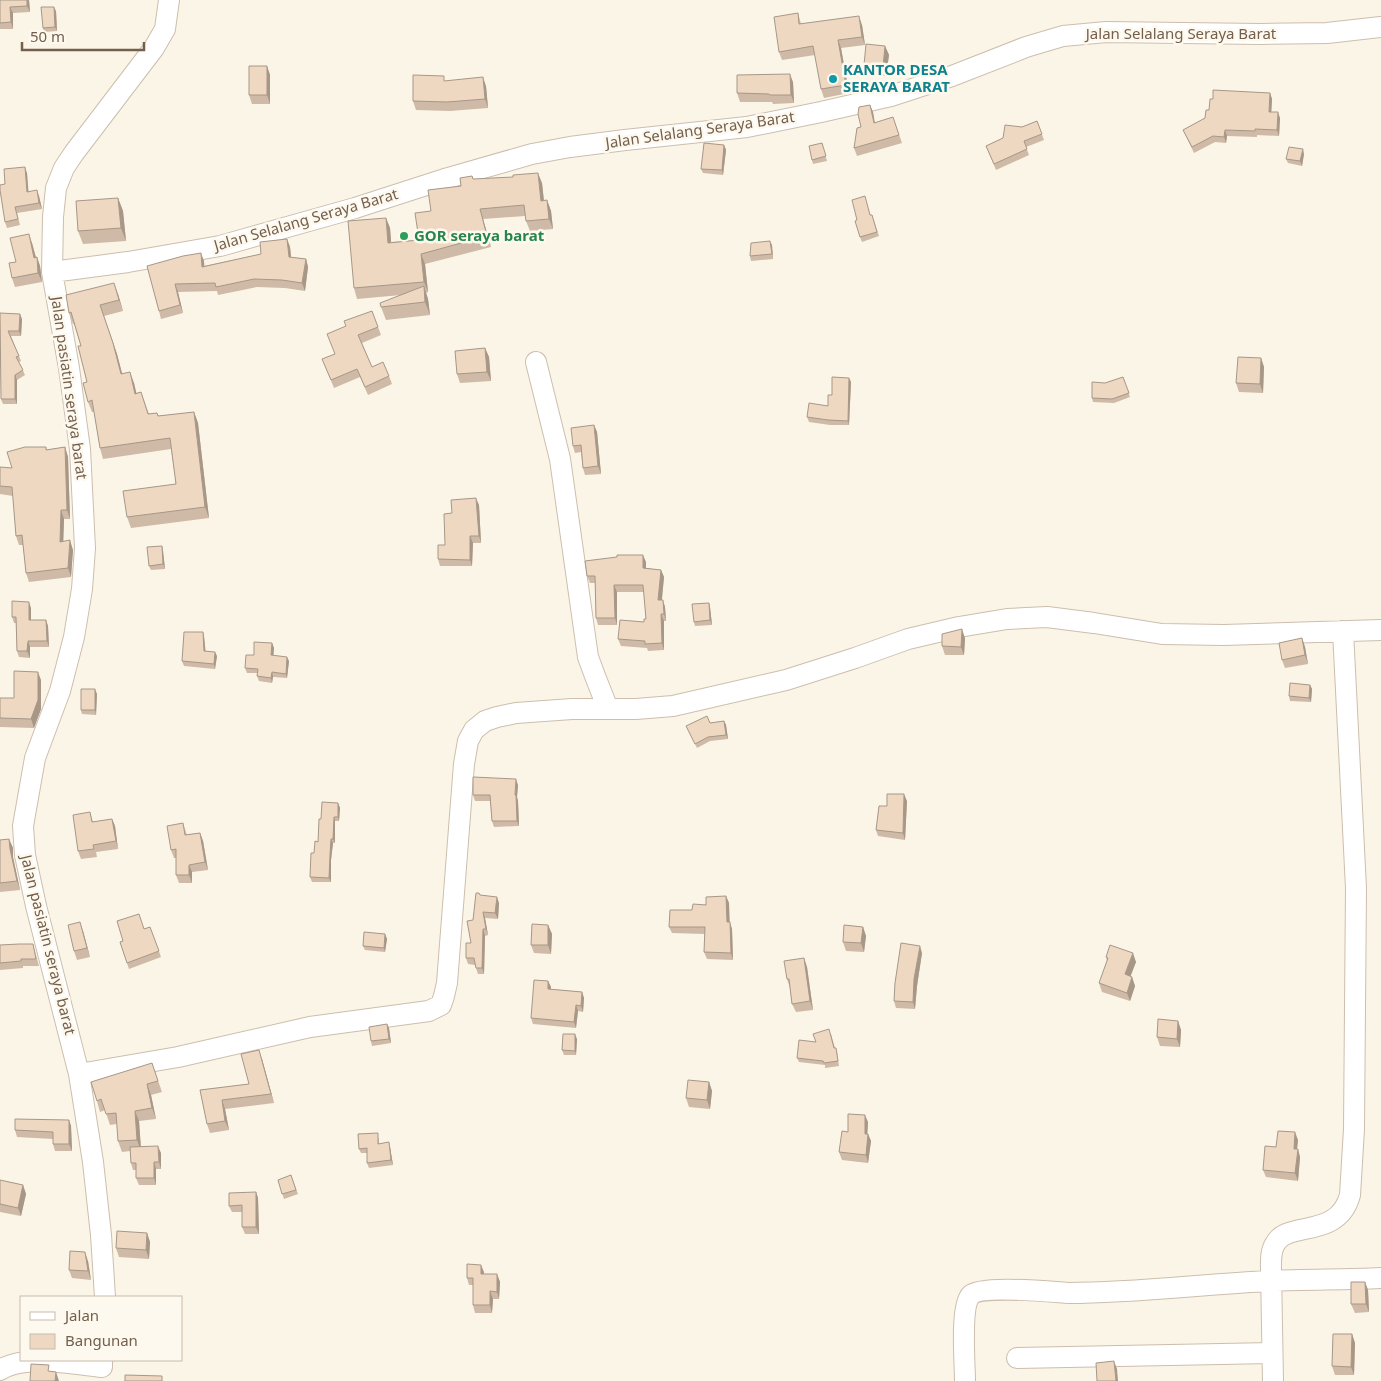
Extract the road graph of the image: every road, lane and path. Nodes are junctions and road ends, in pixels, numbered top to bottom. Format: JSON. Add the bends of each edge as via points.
{"nodes":[{"id":1,"x":169,"y":0,"type":"edge"},
{"id":2,"x":1381,"y":27,"type":"edge"},
{"id":3,"x":52,"y":272,"type":"junction"},
{"id":4,"x":536,"y":362,"type":"dead end"},
{"id":5,"x":1381,"y":630,"type":"edge"},
{"id":6,"x":1343,"y":632,"type":"junction"},
{"id":7,"x":608,"y":709,"type":"junction"},
{"id":8,"x":79,"y":1074,"type":"junction"},
{"id":9,"x":1381,"y":1278,"type":"edge"},
{"id":10,"x":1272,"y":1280,"type":"junction"},
{"id":11,"x":105,"y":1296,"type":"edge"},
{"id":12,"x":1272,"y":1353,"type":"junction"},
{"id":13,"x":1017,"y":1358,"type":"dead end"},
{"id":14,"x":102,"y":1363,"type":"edge"},
{"id":15,"x":0,"y":1370,"type":"edge"},
{"id":16,"x":965,"y":1381,"type":"edge"},
{"id":17,"x":1273,"y":1381,"type":"edge"}],
"edges":[{"from":1,"to":3,"type":"street","name":"Jalan pasiatin seraya barat","via":[[165,28],[154,48],[64,168],[56,188]]},
{"from":2,"to":3,"type":"street","name":"Jalan Selalang Seraya Barat","via":[[1327,33],[1106,32],[1062,36],[891,96],[747,126],[532,154],[220,246]]},
{"from":3,"to":8,"type":"street","name":"Jalan pasiatin seraya barat","via":[[80,449],[85,548],[74,637],[60,691],[35,758],[23,826],[25,855],[36,906]]},
{"from":4,"to":7,"type":"street","via":[[560,459],[588,657]]},
{"from":5,"to":6,"type":"street"},
{"from":6,"to":7,"type":"street","via":[[1162,634],[1048,617],[1007,619],[908,639],[786,680],[673,706]]},
{"from":6,"to":10,"type":"street","via":[[1356,888],[1354,1129],[1350,1195],[1344,1210],[1332,1220],[1278,1238],[1271,1255]]},
{"from":7,"to":8,"type":"street","via":[[516,713],[486,721],[474,730],[468,741],[464,764],[446,983],[438,1007],[310,1027],[178,1057]]},
{"from":8,"to":11,"type":"street","name":"Jalan pasiatin seraya barat","via":[[93,1162]]},
{"from":9,"to":10,"type":"street"},
{"from":10,"to":12,"type":"street"},
{"from":10,"to":16,"type":"street","via":[[1109,1293],[977,1292],[970,1296],[964,1321]]},
{"from":12,"to":13,"type":"street"},
{"from":12,"to":17,"type":"street"},
{"from":14,"to":15,"type":"street","via":[[18,1362]]}]}
